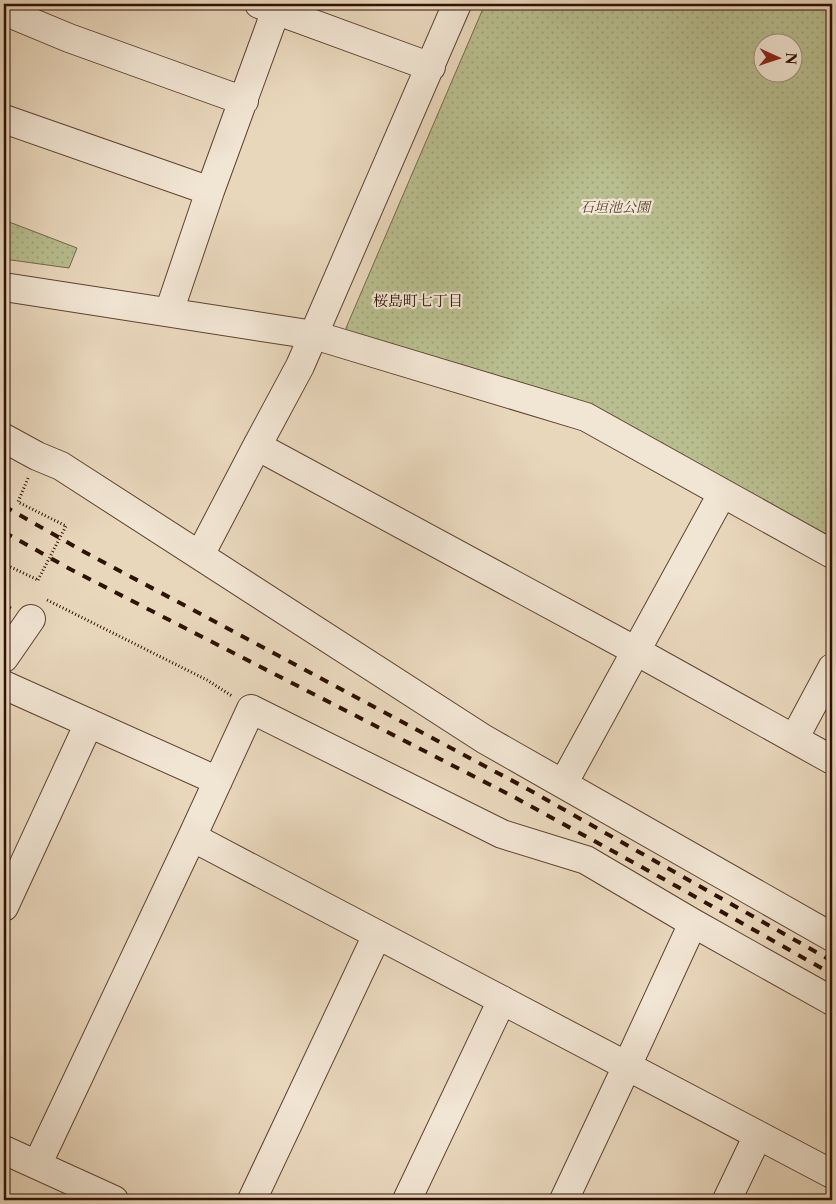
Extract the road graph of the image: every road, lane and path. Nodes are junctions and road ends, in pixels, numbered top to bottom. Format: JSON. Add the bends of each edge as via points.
{"nodes":[{"id":1,"x":457,"y":4,"type":"edge"},
{"id":2,"x":267,"y":7,"type":"edge"},
{"id":3,"x":4,"y":11,"type":"edge"},
{"id":4,"x":431,"y":66,"type":"junction"},
{"id":5,"x":244,"y":101,"type":"junction"},
{"id":6,"x":4,"y":119,"type":"edge"},
{"id":7,"x":210,"y":191,"type":"junction"},
{"id":8,"x":4,"y":287,"type":"edge"},
{"id":9,"x":169,"y":312,"type":"junction"},
{"id":10,"x":314,"y":335,"type":"junction"},
{"id":11,"x":4,"y":438,"type":"edge"},
{"id":12,"x":257,"y":446,"type":"junction"},
{"id":13,"x":722,"y":494,"type":"junction"},
{"id":14,"x":18,"y":502,"type":"dead end"},
{"id":15,"x":832,"y":554,"type":"edge"},
{"id":16,"x":200,"y":556,"type":"junction"},
{"id":17,"x":4,"y":564,"type":"edge"},
{"id":18,"x":4,"y":604,"type":"edge"},
{"id":19,"x":31,"y":619,"type":"junction"},
{"id":20,"x":636,"y":651,"type":"junction"},
{"id":21,"x":4,"y":658,"type":"edge"},
{"id":22,"x":832,"y":668,"type":"edge"},
{"id":23,"x":4,"y":685,"type":"edge"},
{"id":24,"x":251,"y":709,"type":"junction"},
{"id":25,"x":89,"y":723,"type":"junction"},
{"id":26,"x":794,"y":739,"type":"junction"},
{"id":27,"x":832,"y":760,"type":"edge"},
{"id":28,"x":218,"y":781,"type":"junction"},
{"id":29,"x":563,"y":784,"type":"junction"},
{"id":30,"x":192,"y":837,"type":"junction"},
{"id":31,"x":4,"y":908,"type":"edge"},
{"id":32,"x":693,"y":923,"type":"junction"},
{"id":33,"x":377,"y":935,"type":"junction"},
{"id":34,"x":832,"y":937,"type":"edge"},
{"id":35,"x":502,"y":1000,"type":"junction"},
{"id":36,"x":832,"y":1001,"type":"edge"},
{"id":37,"x":628,"y":1066,"type":"junction"},
{"id":38,"x":758,"y":1135,"type":"junction"},
{"id":39,"x":4,"y":1150,"type":"edge"},
{"id":40,"x":37,"y":1165,"type":"junction"},
{"id":41,"x":832,"y":1174,"type":"edge"},
{"id":42,"x":114,"y":1200,"type":"edge"},
{"id":43,"x":252,"y":1200,"type":"edge"},
{"id":44,"x":407,"y":1200,"type":"edge"},
{"id":45,"x":564,"y":1200,"type":"edge"},
{"id":46,"x":727,"y":1200,"type":"edge"}],
"edges":[{"from":1,"to":4,"type":"street"},
{"from":2,"to":4,"type":"street"},
{"from":2,"to":5,"type":"street"},
{"from":3,"to":5,"type":"street"},
{"from":4,"to":10,"type":"street"},
{"from":5,"to":7,"type":"street"},
{"from":6,"to":7,"type":"street"},
{"from":7,"to":9,"type":"street"},
{"from":8,"to":9,"type":"street"},
{"from":9,"to":10,"type":"street"},
{"from":10,"to":12,"type":"street"},
{"from":10,"to":13,"type":"street","via":[[586,417]]},
{"from":11,"to":16,"type":"street","via":[[61,466]]},
{"from":12,"to":16,"type":"street"},
{"from":12,"to":20,"type":"street"},
{"from":13,"to":15,"type":"street"},
{"from":13,"to":20,"type":"street"},
{"from":14,"to":17,"type":"path","bridge":true,"via":[[66,526],[38,580]]},
{"from":16,"to":29,"type":"street","via":[[484,738]]},
{"from":18,"to":19,"type":"path"},
{"from":19,"to":21,"type":"street"},
{"from":19,"to":24,"type":"path","via":[[46,599],[207,680]]},
{"from":20,"to":26,"type":"street"},
{"from":20,"to":29,"type":"street"},
{"from":22,"to":26,"type":"street"},
{"from":23,"to":25,"type":"street"},
{"from":24,"to":28,"type":"street"},
{"from":24,"to":32,"type":"street","via":[[502,834],[586,860]]},
{"from":25,"to":28,"type":"street"},
{"from":25,"to":31,"type":"street"},
{"from":26,"to":27,"type":"street"},
{"from":28,"to":30,"type":"street"},
{"from":29,"to":34,"type":"street"},
{"from":30,"to":33,"type":"street"},
{"from":30,"to":40,"type":"street"},
{"from":32,"to":36,"type":"street"},
{"from":32,"to":37,"type":"street"},
{"from":33,"to":35,"type":"street"},
{"from":33,"to":43,"type":"street"},
{"from":35,"to":37,"type":"street"},
{"from":35,"to":44,"type":"street"},
{"from":37,"to":38,"type":"street"},
{"from":37,"to":45,"type":"street"},
{"from":38,"to":41,"type":"street"},
{"from":38,"to":46,"type":"street"},
{"from":39,"to":40,"type":"street"},
{"from":40,"to":42,"type":"street"}]}
